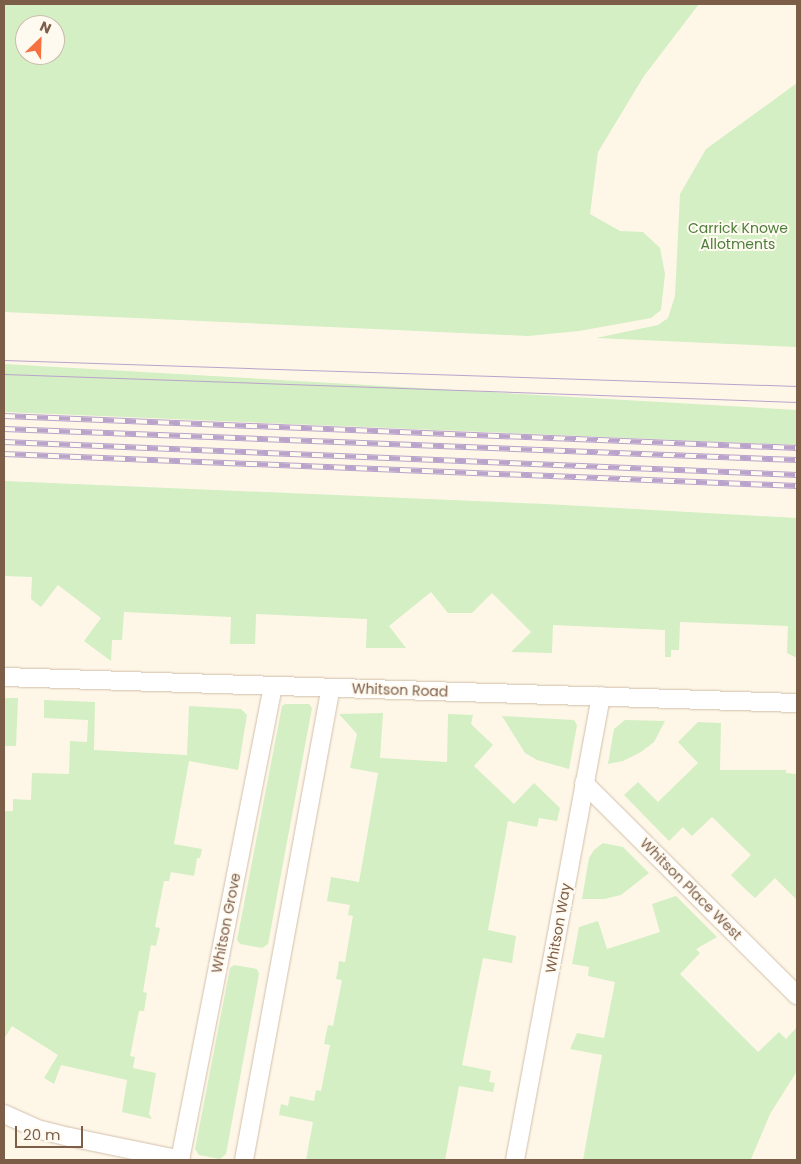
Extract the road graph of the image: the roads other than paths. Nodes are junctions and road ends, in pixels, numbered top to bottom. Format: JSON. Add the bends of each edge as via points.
{"nodes":[{"id":1,"x":4,"y":677,"type":"edge"},
{"id":2,"x":273,"y":686,"type":"junction"},
{"id":3,"x":331,"y":688,"type":"junction"},
{"id":4,"x":601,"y":696,"type":"junction"},
{"id":5,"x":797,"y":703,"type":"edge"},
{"id":6,"x":584,"y":782,"type":"junction"},
{"id":7,"x":797,"y":995,"type":"edge"},
{"id":8,"x":4,"y":1114,"type":"edge"},
{"id":9,"x":181,"y":1160,"type":"edge"},
{"id":10,"x":244,"y":1160,"type":"edge"},
{"id":11,"x":515,"y":1160,"type":"edge"}],
"edges":[{"from":1,"to":2,"type":"street","name":"Whitson Road"},
{"from":2,"to":3,"type":"street","name":"Whitson Road"},
{"from":2,"to":9,"type":"street","name":"Whitson Grove"},
{"from":3,"to":4,"type":"street","name":"Whitson Road"},
{"from":3,"to":10,"type":"street"},
{"from":4,"to":5,"type":"street","name":"Whitson Road"},
{"from":4,"to":6,"type":"street","name":"Whitson Way"},
{"from":6,"to":7,"type":"street","name":"Whitson Place West"},
{"from":6,"to":11,"type":"street","name":"Whitson Way"},
{"from":8,"to":9,"type":"street","via":[[37,1129]]}]}
